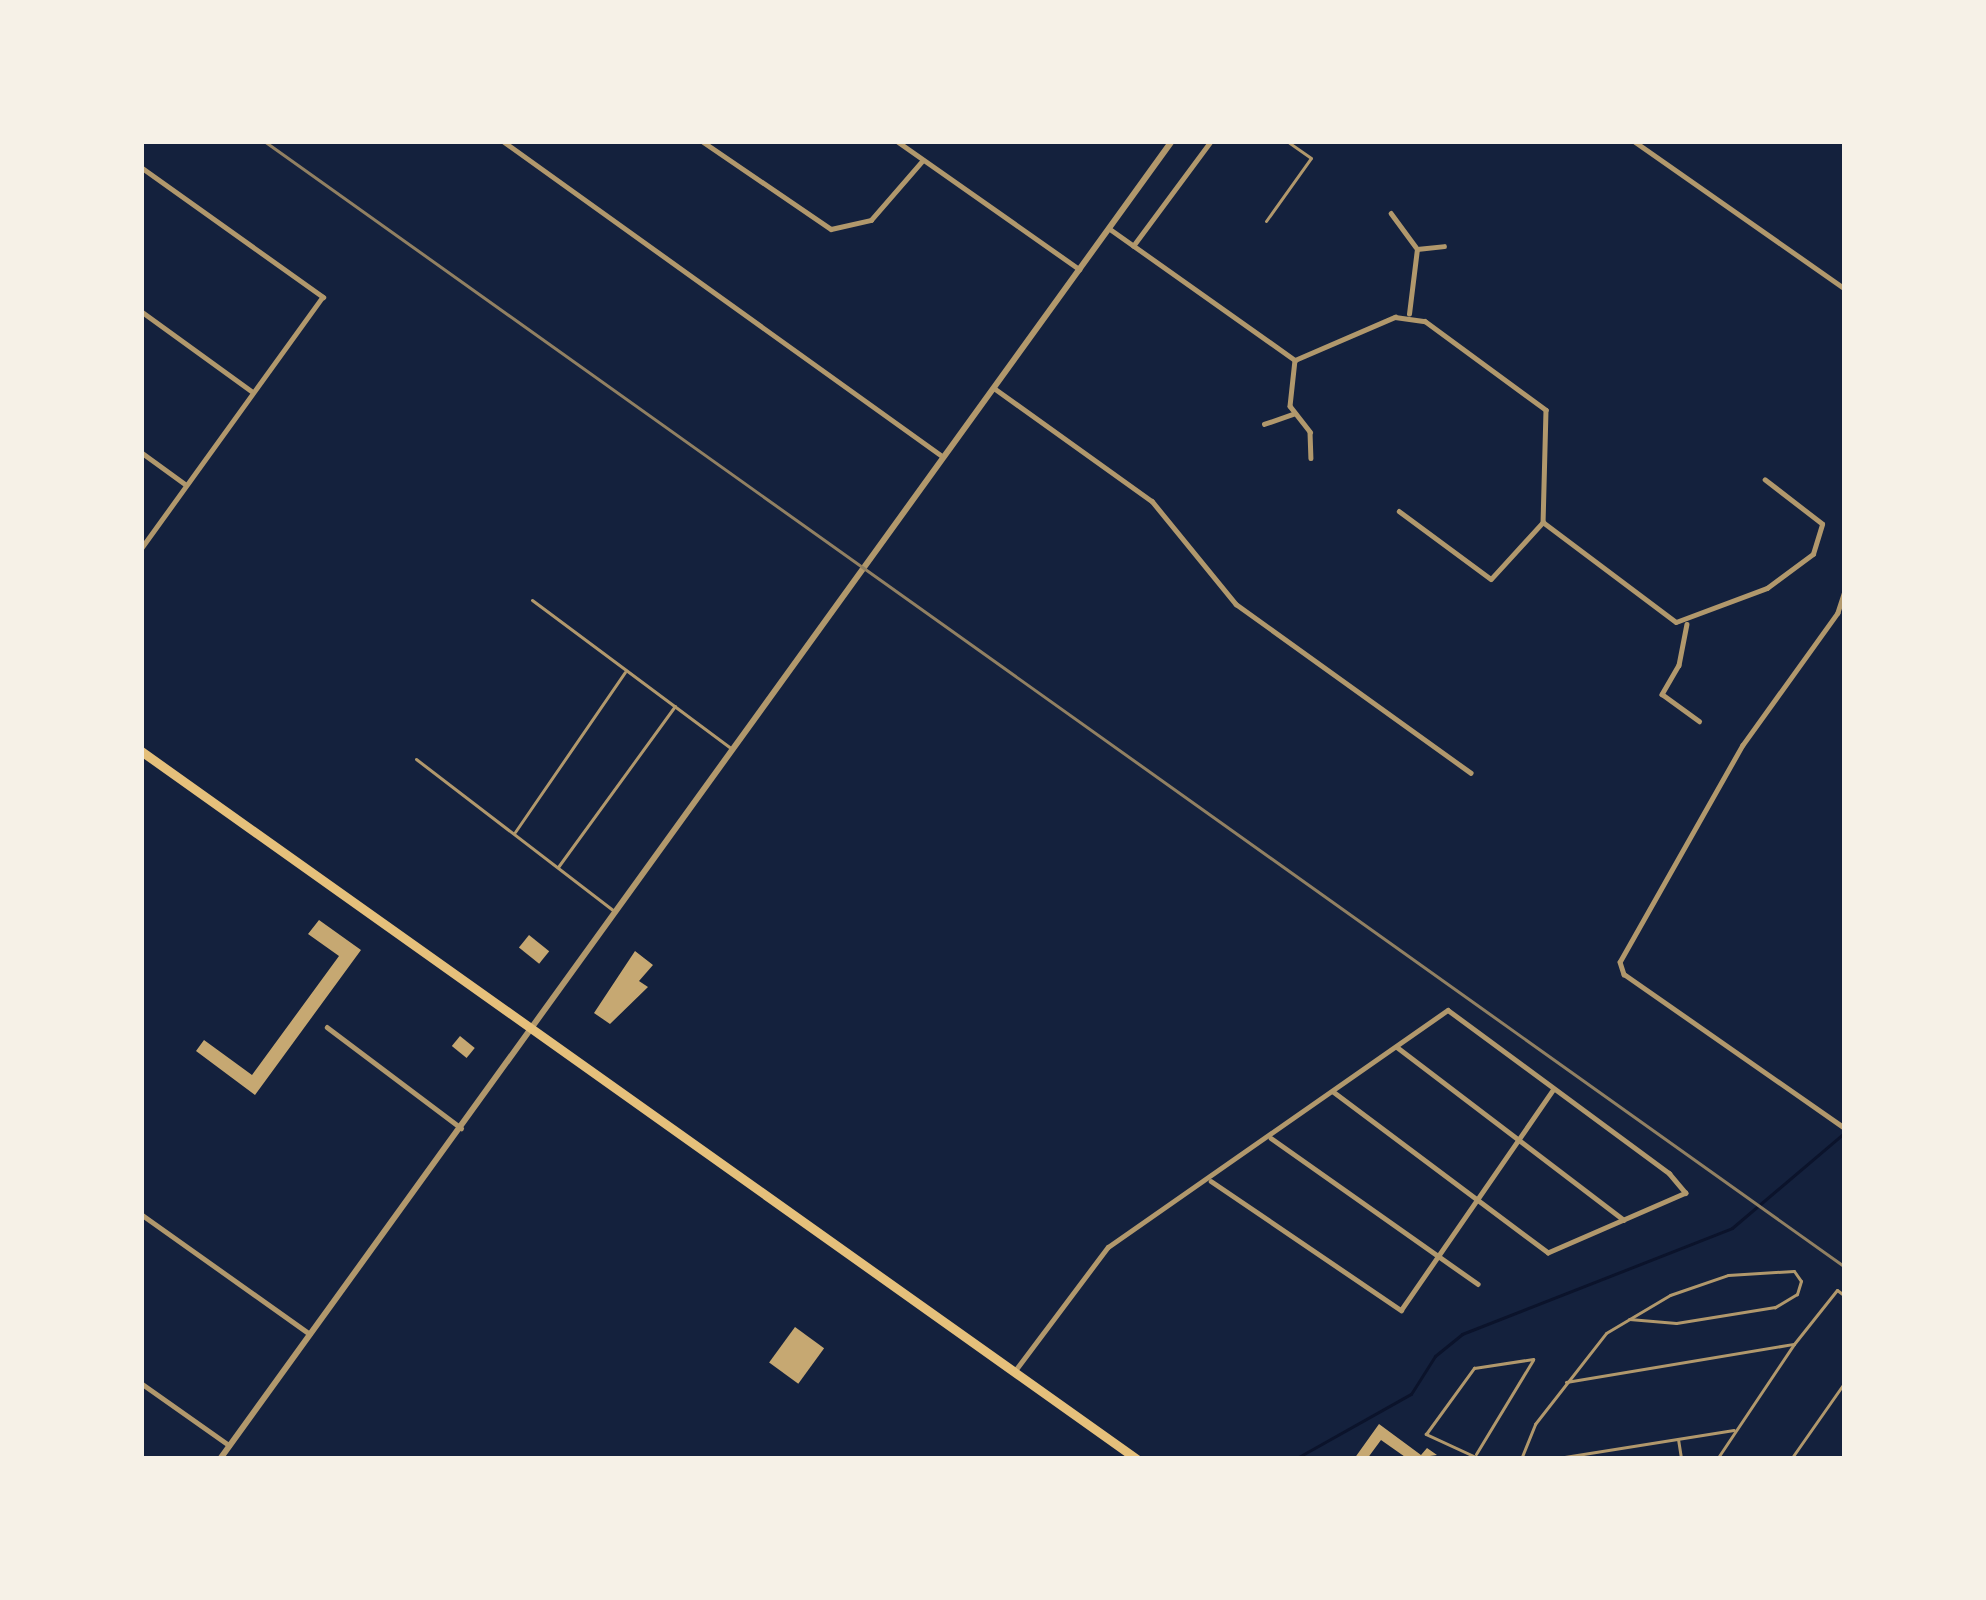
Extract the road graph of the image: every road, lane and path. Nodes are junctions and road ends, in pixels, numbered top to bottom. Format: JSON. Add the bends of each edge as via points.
{"nodes":[{"id":1,"x":503,"y":141,"type":"edge"},
{"id":2,"x":702,"y":141,"type":"edge"},
{"id":3,"x":897,"y":141,"type":"edge"},
{"id":4,"x":1172,"y":141,"type":"edge"},
{"id":5,"x":1211,"y":141,"type":"edge"},
{"id":6,"x":1287,"y":141,"type":"edge"},
{"id":7,"x":1634,"y":141,"type":"edge"},
{"id":8,"x":923,"y":160,"type":"junction"},
{"id":9,"x":141,"y":167,"type":"edge"},
{"id":10,"x":1391,"y":213,"type":"dead end"},
{"id":11,"x":1266,"y":221,"type":"dead end"},
{"id":12,"x":1110,"y":229,"type":"junction"},
{"id":13,"x":1133,"y":246,"type":"junction"},
{"id":14,"x":1444,"y":246,"type":"dead end"},
{"id":15,"x":1417,"y":249,"type":"junction"},
{"id":16,"x":1080,"y":270,"type":"junction"},
{"id":17,"x":1845,"y":289,"type":"edge"},
{"id":18,"x":141,"y":311,"type":"edge"},
{"id":19,"x":1409,"y":314,"type":"junction"},
{"id":20,"x":1295,"y":360,"type":"junction"},
{"id":21,"x":994,"y":388,"type":"junction"},
{"id":22,"x":255,"y":393,"type":"junction"},
{"id":23,"x":1293,"y":414,"type":"junction"},
{"id":24,"x":1264,"y":424,"type":"dead end"},
{"id":25,"x":141,"y":452,"type":"edge"},
{"id":26,"x":944,"y":458,"type":"junction"},
{"id":27,"x":1311,"y":458,"type":"dead end"},
{"id":28,"x":1765,"y":480,"type":"dead end"},
{"id":29,"x":187,"y":485,"type":"junction"},
{"id":30,"x":1399,"y":511,"type":"dead end"},
{"id":31,"x":1543,"y":522,"type":"junction"},
{"id":32,"x":141,"y":549,"type":"edge"},
{"id":33,"x":1845,"y":591,"type":"edge"},
{"id":34,"x":532,"y":600,"type":"dead end"},
{"id":35,"x":1687,"y":624,"type":"junction"},
{"id":36,"x":626,"y":671,"type":"junction"},
{"id":37,"x":675,"y":706,"type":"junction"},
{"id":38,"x":1699,"y":721,"type":"dead end"},
{"id":39,"x":734,"y":750,"type":"junction"},
{"id":40,"x":141,"y":751,"type":"edge"},
{"id":41,"x":416,"y":759,"type":"dead end"},
{"id":42,"x":1472,"y":773,"type":"dead end"},
{"id":43,"x":514,"y":834,"type":"junction"},
{"id":44,"x":557,"y":869,"type":"junction"},
{"id":45,"x":617,"y":913,"type":"junction"},
{"id":46,"x":327,"y":1027,"type":"dead end"},
{"id":47,"x":531,"y":1031,"type":"junction"},
{"id":48,"x":1397,"y":1047,"type":"junction"},
{"id":49,"x":1553,"y":1090,"type":"junction"},
{"id":50,"x":1333,"y":1092,"type":"junction"},
{"id":51,"x":461,"y":1128,"type":"junction"},
{"id":52,"x":1845,"y":1128,"type":"edge"},
{"id":53,"x":1270,"y":1138,"type":"junction"},
{"id":54,"x":1522,"y":1138,"type":"junction"},
{"id":55,"x":1211,"y":1181,"type":"junction"},
{"id":56,"x":1482,"y":1197,"type":"junction"},
{"id":57,"x":141,"y":1214,"type":"edge"},
{"id":58,"x":1624,"y":1220,"type":"junction"},
{"id":59,"x":1440,"y":1255,"type":"junction"},
{"id":60,"x":1478,"y":1284,"type":"dead end"},
{"id":61,"x":1845,"y":1295,"type":"edge"},
{"id":62,"x":1630,"y":1319,"type":"junction"},
{"id":63,"x":310,"y":1334,"type":"junction"},
{"id":64,"x":1793,"y":1345,"type":"junction"},
{"id":65,"x":1014,"y":1372,"type":"junction"},
{"id":66,"x":1564,"y":1382,"type":"junction"},
{"id":67,"x":1845,"y":1382,"type":"edge"},
{"id":68,"x":141,"y":1383,"type":"edge"},
{"id":69,"x":1737,"y":1430,"type":"junction"},
{"id":70,"x":1678,"y":1439,"type":"junction"},
{"id":71,"x":230,"y":1446,"type":"junction"},
{"id":72,"x":1477,"y":1457,"type":"edge"},
{"id":73,"x":220,"y":1459,"type":"edge"},
{"id":74,"x":1137,"y":1459,"type":"edge"},
{"id":75,"x":1521,"y":1459,"type":"edge"},
{"id":76,"x":1552,"y":1459,"type":"edge"},
{"id":77,"x":1681,"y":1459,"type":"edge"},
{"id":78,"x":1717,"y":1459,"type":"edge"},
{"id":79,"x":1791,"y":1459,"type":"edge"}],
"edges":[{"from":1,"to":26,"type":"street"},
{"from":2,"to":8,"type":"street","via":[[831,229],[872,220]]},
{"from":3,"to":8,"type":"street"},
{"from":4,"to":12,"type":"street"},
{"from":5,"to":13,"type":"street"},
{"from":6,"to":11,"type":"lane","via":[[1311,158],[1309,166]]},
{"from":7,"to":17,"type":"street"},
{"from":8,"to":16,"type":"street"},
{"from":9,"to":22,"type":"street","via":[[323,296]]},
{"from":10,"to":15,"type":"street"},
{"from":12,"to":13,"type":"street"},
{"from":12,"to":16,"type":"street"},
{"from":13,"to":20,"type":"street"},
{"from":14,"to":15,"type":"street"},
{"from":15,"to":19,"type":"street"},
{"from":16,"to":21,"type":"street"},
{"from":18,"to":22,"type":"street"},
{"from":19,"to":20,"type":"street"},
{"from":19,"to":31,"type":"street","via":[[1546,410]]},
{"from":20,"to":23,"type":"street"},
{"from":21,"to":26,"type":"street"},
{"from":21,"to":42,"type":"street","via":[[1152,501],[1236,604]]},
{"from":22,"to":29,"type":"street"},
{"from":23,"to":24,"type":"street"},
{"from":23,"to":27,"type":"street","via":[[1310,432]]},
{"from":25,"to":29,"type":"street"},
{"from":26,"to":39,"type":"street"},
{"from":28,"to":35,"type":"street","via":[[1822,524],[1823,536],[1799,570]]},
{"from":29,"to":32,"type":"street"},
{"from":30,"to":31,"type":"street","via":[[1491,579]]},
{"from":31,"to":35,"type":"street"},
{"from":33,"to":52,"type":"street","via":[[1838,613],[1733,762],[1620,962],[1624,974]]},
{"from":34,"to":36,"type":"lane"},
{"from":35,"to":38,"type":"street","via":[[1679,665],[1662,694]]},
{"from":36,"to":37,"type":"lane"},
{"from":36,"to":43,"type":"lane"},
{"from":37,"to":39,"type":"lane"},
{"from":37,"to":44,"type":"lane"},
{"from":39,"to":45,"type":"street"},
{"from":40,"to":47,"type":"main road"},
{"from":41,"to":43,"type":"lane"},
{"from":43,"to":44,"type":"lane"},
{"from":44,"to":45,"type":"lane"},
{"from":45,"to":47,"type":"street"},
{"from":46,"to":51,"type":"street"},
{"from":47,"to":51,"type":"street"},
{"from":47,"to":65,"type":"main road"},
{"from":48,"to":49,"type":"street","via":[[1448,1010]]},
{"from":48,"to":50,"type":"street"},
{"from":48,"to":54,"type":"street"},
{"from":49,"to":54,"type":"street"},
{"from":49,"to":58,"type":"street","via":[[1686,1193]]},
{"from":50,"to":53,"type":"street"},
{"from":50,"to":56,"type":"street"},
{"from":51,"to":63,"type":"street"},
{"from":53,"to":55,"type":"street"},
{"from":53,"to":59,"type":"street"},
{"from":54,"to":56,"type":"street"},
{"from":54,"to":58,"type":"street"},
{"from":55,"to":59,"type":"street","via":[[1401,1310]]},
{"from":55,"to":65,"type":"street","via":[[1108,1247]]},
{"from":56,"to":58,"type":"street","via":[[1548,1253]]},
{"from":56,"to":59,"type":"street"},
{"from":57,"to":63,"type":"street"},
{"from":59,"to":60,"type":"street"},
{"from":61,"to":64,"type":"lane","via":[[1837,1290]]},
{"from":62,"to":62,"type":"lane","via":[[1728,1275],[1794,1271],[1797,1294],[1775,1307],[1676,1323]]},
{"from":62,"to":66,"type":"lane","via":[[1598,1338]]},
{"from":63,"to":71,"type":"street"},
{"from":64,"to":66,"type":"lane"},
{"from":64,"to":69,"type":"lane"},
{"from":65,"to":74,"type":"main road"},
{"from":66,"to":75,"type":"lane"},
{"from":67,"to":79,"type":"lane"},
{"from":68,"to":71,"type":"street"},
{"from":69,"to":70,"type":"lane"},
{"from":69,"to":78,"type":"lane"},
{"from":70,"to":76,"type":"lane"},
{"from":70,"to":77,"type":"lane"},
{"from":71,"to":73,"type":"street"},
{"from":72,"to":72,"type":"lane","via":[[1426,1434],[1474,1368],[1533,1359]]}]}
